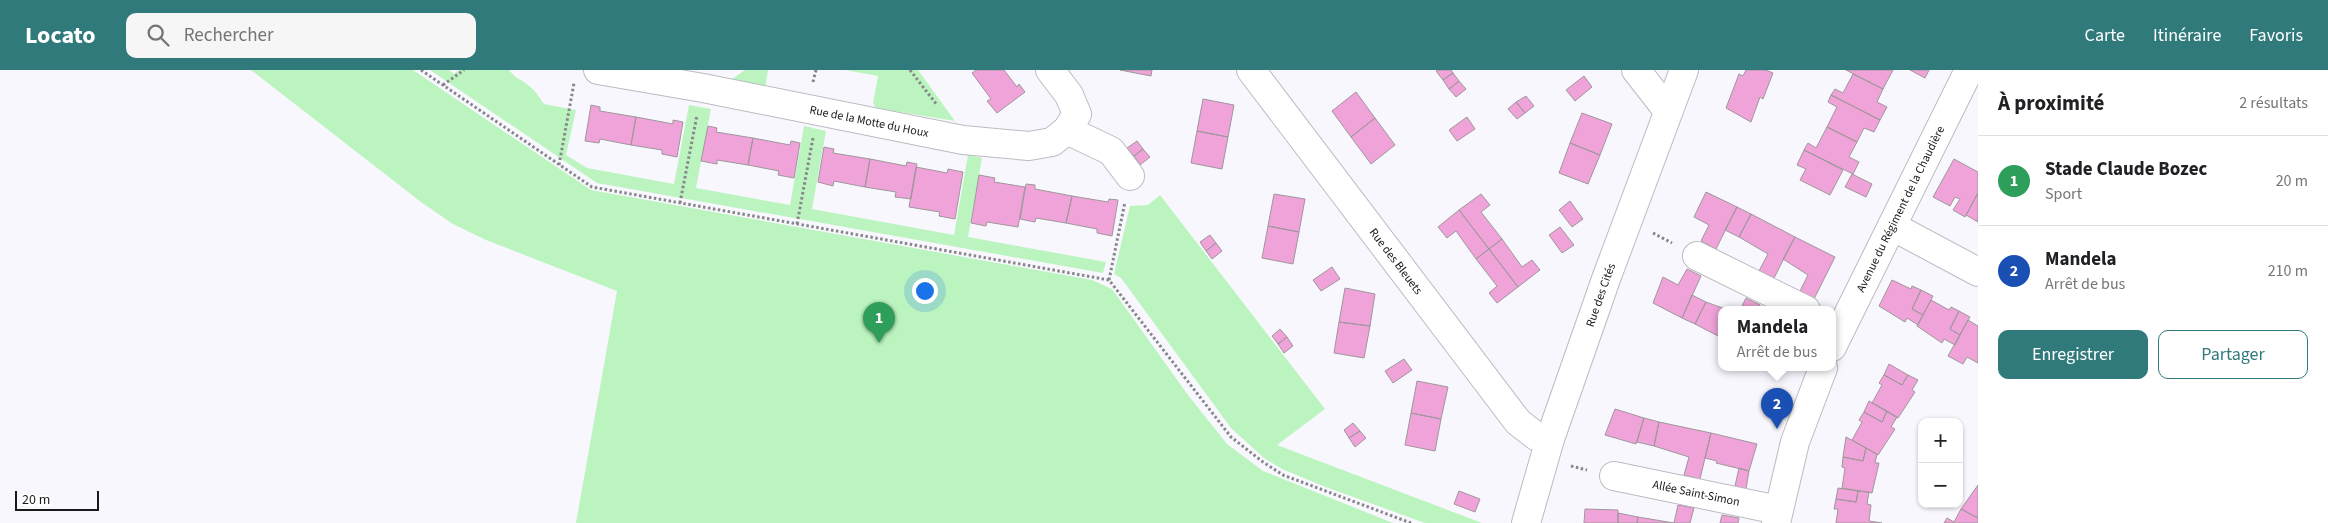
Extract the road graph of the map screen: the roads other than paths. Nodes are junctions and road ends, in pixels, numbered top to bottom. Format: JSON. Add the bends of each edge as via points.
{"nodes":[{"id":1,"x":1050,"y":70,"type":"edge"},
{"id":2,"x":1251,"y":70,"type":"edge"},
{"id":3,"x":1636,"y":70,"type":"edge"},
{"id":4,"x":1684,"y":70,"type":"edge"},
{"id":5,"x":1969,"y":70,"type":"edge"},
{"id":6,"x":641,"y":73,"type":"edge"},
{"id":7,"x":587,"y":75,"type":"edge"},
{"id":8,"x":1668,"y":111,"type":"junction"},
{"id":9,"x":1067,"y":130,"type":"junction"},
{"id":10,"x":1130,"y":176,"type":"road end"},
{"id":11,"x":1892,"y":226,"type":"junction"},
{"id":12,"x":1697,"y":256,"type":"road end"},
{"id":13,"x":1978,"y":272,"type":"edge"},
{"id":14,"x":1798,"y":306,"type":"edge"},
{"id":15,"x":1836,"y":331,"type":"edge"},
{"id":16,"x":1822,"y":371,"type":"edge"},
{"id":17,"x":1550,"y":439,"type":"junction"},
{"id":18,"x":1614,"y":476,"type":"dead end"},
{"id":19,"x":1777,"y":516,"type":"edge"},
{"id":20,"x":1526,"y":523,"type":"edge"}],
"edges":[{"from":1,"to":9,"type":"street","via":[[1070,95],[1077,114]]},
{"from":2,"to":17,"type":"street","name":"Rue des Bleuets","via":[[1518,422],[1536,436]]},
{"from":3,"to":8,"type":"street"},
{"from":4,"to":8,"type":"street","name":"Rue des Cités"},
{"from":5,"to":11,"type":"street","name":"Avenue du Régiment de la Chaudière"},
{"from":6,"to":7,"type":"street","name":"Rue de la Motte du Houx"},
{"from":6,"to":9,"type":"street","name":"Rue de la Motte du Houx","via":[[963,140],[1029,146],[1052,142]]},
{"from":8,"to":17,"type":"street","name":"Rue des Cités"},
{"from":9,"to":10,"type":"street","via":[[1111,151]]},
{"from":11,"to":13,"type":"street"},
{"from":11,"to":15,"type":"street","name":"Avenue du Régiment de la Chaudière"},
{"from":12,"to":14,"type":"street"},
{"from":16,"to":19,"type":"street","via":[[1795,442]]},
{"from":17,"to":20,"type":"street","name":"Rue des Cités"},
{"from":18,"to":19,"type":"street","name":"Allée Saint-Simon"}]}
